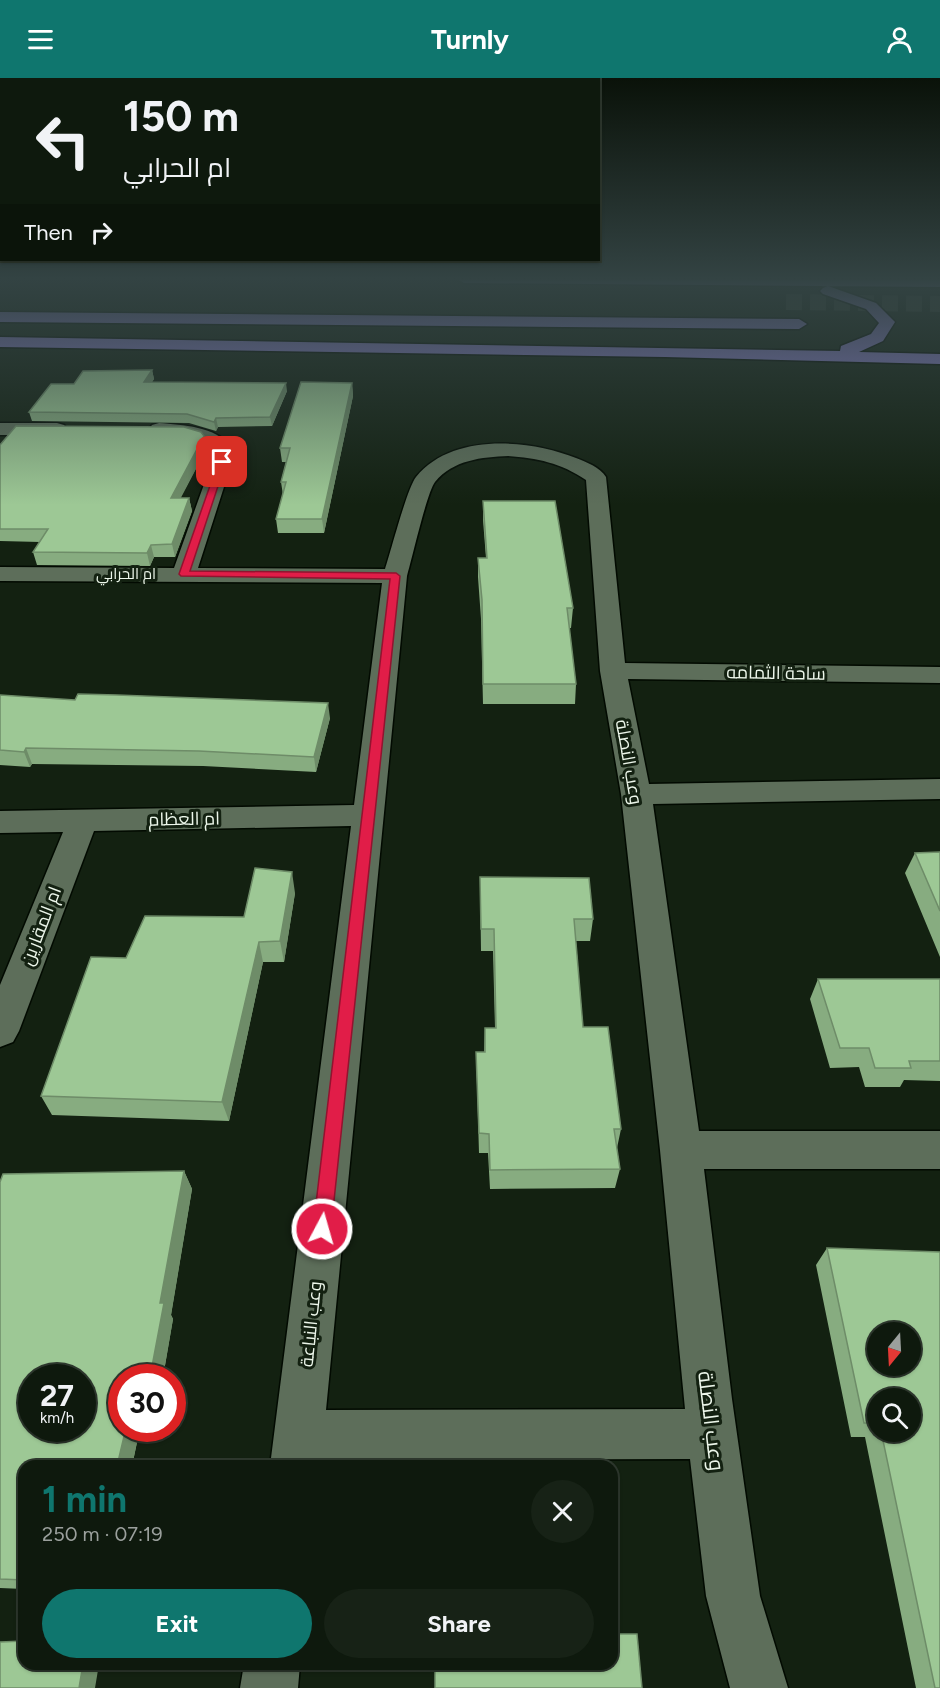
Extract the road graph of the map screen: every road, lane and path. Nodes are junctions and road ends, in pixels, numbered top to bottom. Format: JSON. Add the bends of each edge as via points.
{"nodes":[{"id":1,"x":749,"y":354,"type":"edge"},
{"id":2,"x":940,"y":359,"type":"edge"},
{"id":3,"x":0,"y":429,"type":"edge"},
{"id":4,"x":80,"y":429,"type":"edge"},
{"id":5,"x":138,"y":429,"type":"edge"},
{"id":6,"x":497,"y":451,"type":"joint"},
{"id":7,"x":0,"y":574,"type":"edge"},
{"id":8,"x":184,"y":574,"type":"junction"},
{"id":9,"x":396,"y":576,"type":"junction"},
{"id":10,"x":613,"y":671,"type":"junction"},
{"id":11,"x":940,"y":675,"type":"edge"},
{"id":12,"x":940,"y":789,"type":"edge"},
{"id":13,"x":636,"y":794,"type":"junction"},
{"id":14,"x":368,"y":815,"type":"junction"},
{"id":15,"x":0,"y":822,"type":"edge"},
{"id":16,"x":82,"y":822,"type":"junction"},
{"id":17,"x":0,"y":1030,"type":"edge"},
{"id":18,"x":681,"y":1150,"type":"junction"},
{"id":19,"x":940,"y":1150,"type":"edge"},
{"id":20,"x":712,"y":1434,"type":"junction"},
{"id":21,"x":297,"y":1450,"type":"edge"},
{"id":22,"x":271,"y":1670,"type":"edge"},
{"id":23,"x":269,"y":1688,"type":"edge"},
{"id":24,"x":759,"y":1688,"type":"edge"}],
"edges":[{"from":1,"to":2,"type":"highway"},
{"from":3,"to":4,"type":"street"},
{"from":5,"to":8,"type":"street","via":[[189,431],[212,438],[221,447],[222,462]]},
{"from":6,"to":9,"type":"street","name":"وعب النباعة","via":[[459,456],[432,469],[424,481]]},
{"from":6,"to":10,"type":"street","name":"وعب النصلة","via":[[556,455],[596,477]]},
{"from":7,"to":8,"type":"street","name":"ام الحرابي"},
{"from":8,"to":9,"type":"street","name":"ام الحرابي"},
{"from":9,"to":14,"type":"street","name":"وعب النباعة"},
{"from":10,"to":11,"type":"street","name":"ساحة الثمامه"},
{"from":10,"to":13,"type":"street","name":"وعب النصلة"},
{"from":12,"to":13,"type":"street"},
{"from":13,"to":18,"type":"street","name":"وعب النصلة"},
{"from":14,"to":16,"type":"street","name":"ام العظام"},
{"from":14,"to":21,"type":"street","name":"وعب النباعة"},
{"from":15,"to":16,"type":"street","name":"ام العظام"},
{"from":16,"to":17,"type":"street","name":"ام المقارين"},
{"from":18,"to":19,"type":"street"},
{"from":18,"to":20,"type":"street","name":"وعب النصلة"},
{"from":20,"to":21,"type":"street"},
{"from":20,"to":24,"type":"street","name":"وعب النصلة","via":[[734,1596]]},
{"from":22,"to":23,"type":"street"}]}
